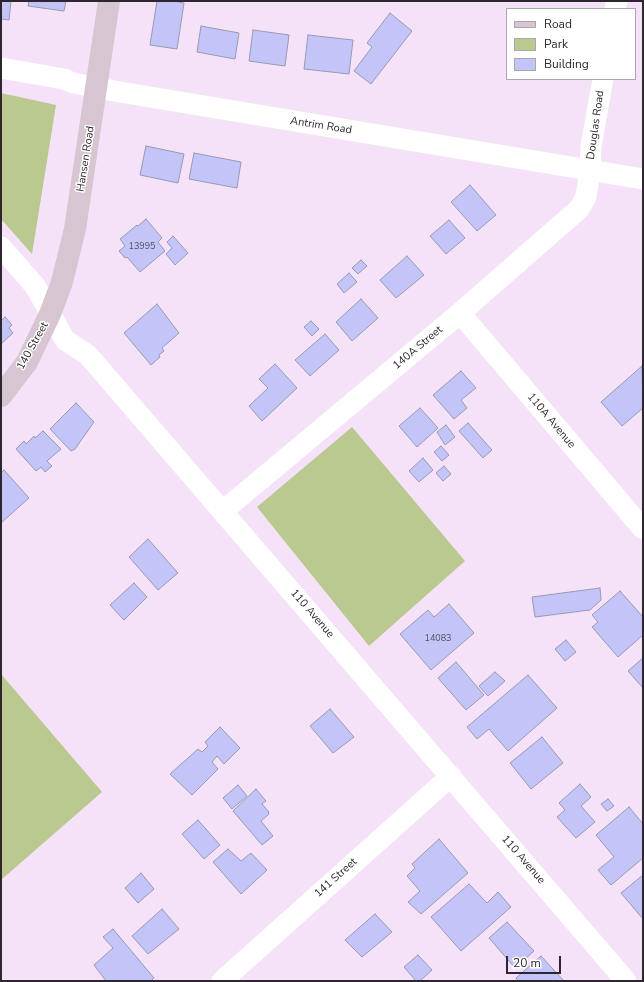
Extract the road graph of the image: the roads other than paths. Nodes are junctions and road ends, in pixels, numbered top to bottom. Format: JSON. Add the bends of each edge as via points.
{"nodes":[{"id":1,"x":109,"y":1,"type":"edge"},
{"id":2,"x":1,"y":68,"type":"edge"},
{"id":3,"x":603,"y":80,"type":"edge"},
{"id":4,"x":97,"y":88,"type":"junction"},
{"id":5,"x":590,"y":170,"type":"junction"},
{"id":6,"x":643,"y":180,"type":"edge"},
{"id":7,"x":1,"y":247,"type":"edge"},
{"id":8,"x":460,"y":313,"type":"junction"},
{"id":9,"x":50,"y":314,"type":"junction"},
{"id":10,"x":1,"y":396,"type":"edge"},
{"id":11,"x":223,"y":511,"type":"junction"},
{"id":12,"x":643,"y":529,"type":"edge"},
{"id":13,"x":451,"y":776,"type":"junction"},
{"id":14,"x":222,"y":981,"type":"edge"},
{"id":15,"x":626,"y":981,"type":"edge"}],
"edges":[{"from":1,"to":4,"type":"main road","name":"Hansen Road"},
{"from":2,"to":4,"type":"street","name":"Antrim Road","via":[[64,79]]},
{"from":3,"to":5,"type":"street","name":"Douglas Road","via":[[591,146]]},
{"from":4,"to":5,"type":"street","name":"Antrim Road"},
{"from":4,"to":9,"type":"main road","name":"Hansen Road","via":[[75,229],[62,282]]},
{"from":5,"to":6,"type":"street","name":"Antrim Road"},
{"from":5,"to":8,"type":"street","name":"140A Street","via":[[586,197],[579,209]]},
{"from":7,"to":9,"type":"street","name":"110 Avenue","via":[[35,286]]},
{"from":8,"to":11,"type":"street","name":"140A Street"},
{"from":8,"to":12,"type":"street","name":"110A Avenue"},
{"from":9,"to":10,"type":"main road","name":"140 Street","via":[[27,362]]},
{"from":9,"to":11,"type":"street","name":"110 Avenue","via":[[65,340],[88,355]]},
{"from":11,"to":13,"type":"street","name":"110 Avenue"},
{"from":13,"to":14,"type":"street","name":"141 Street"},
{"from":13,"to":15,"type":"street","name":"110 Avenue"}]}
